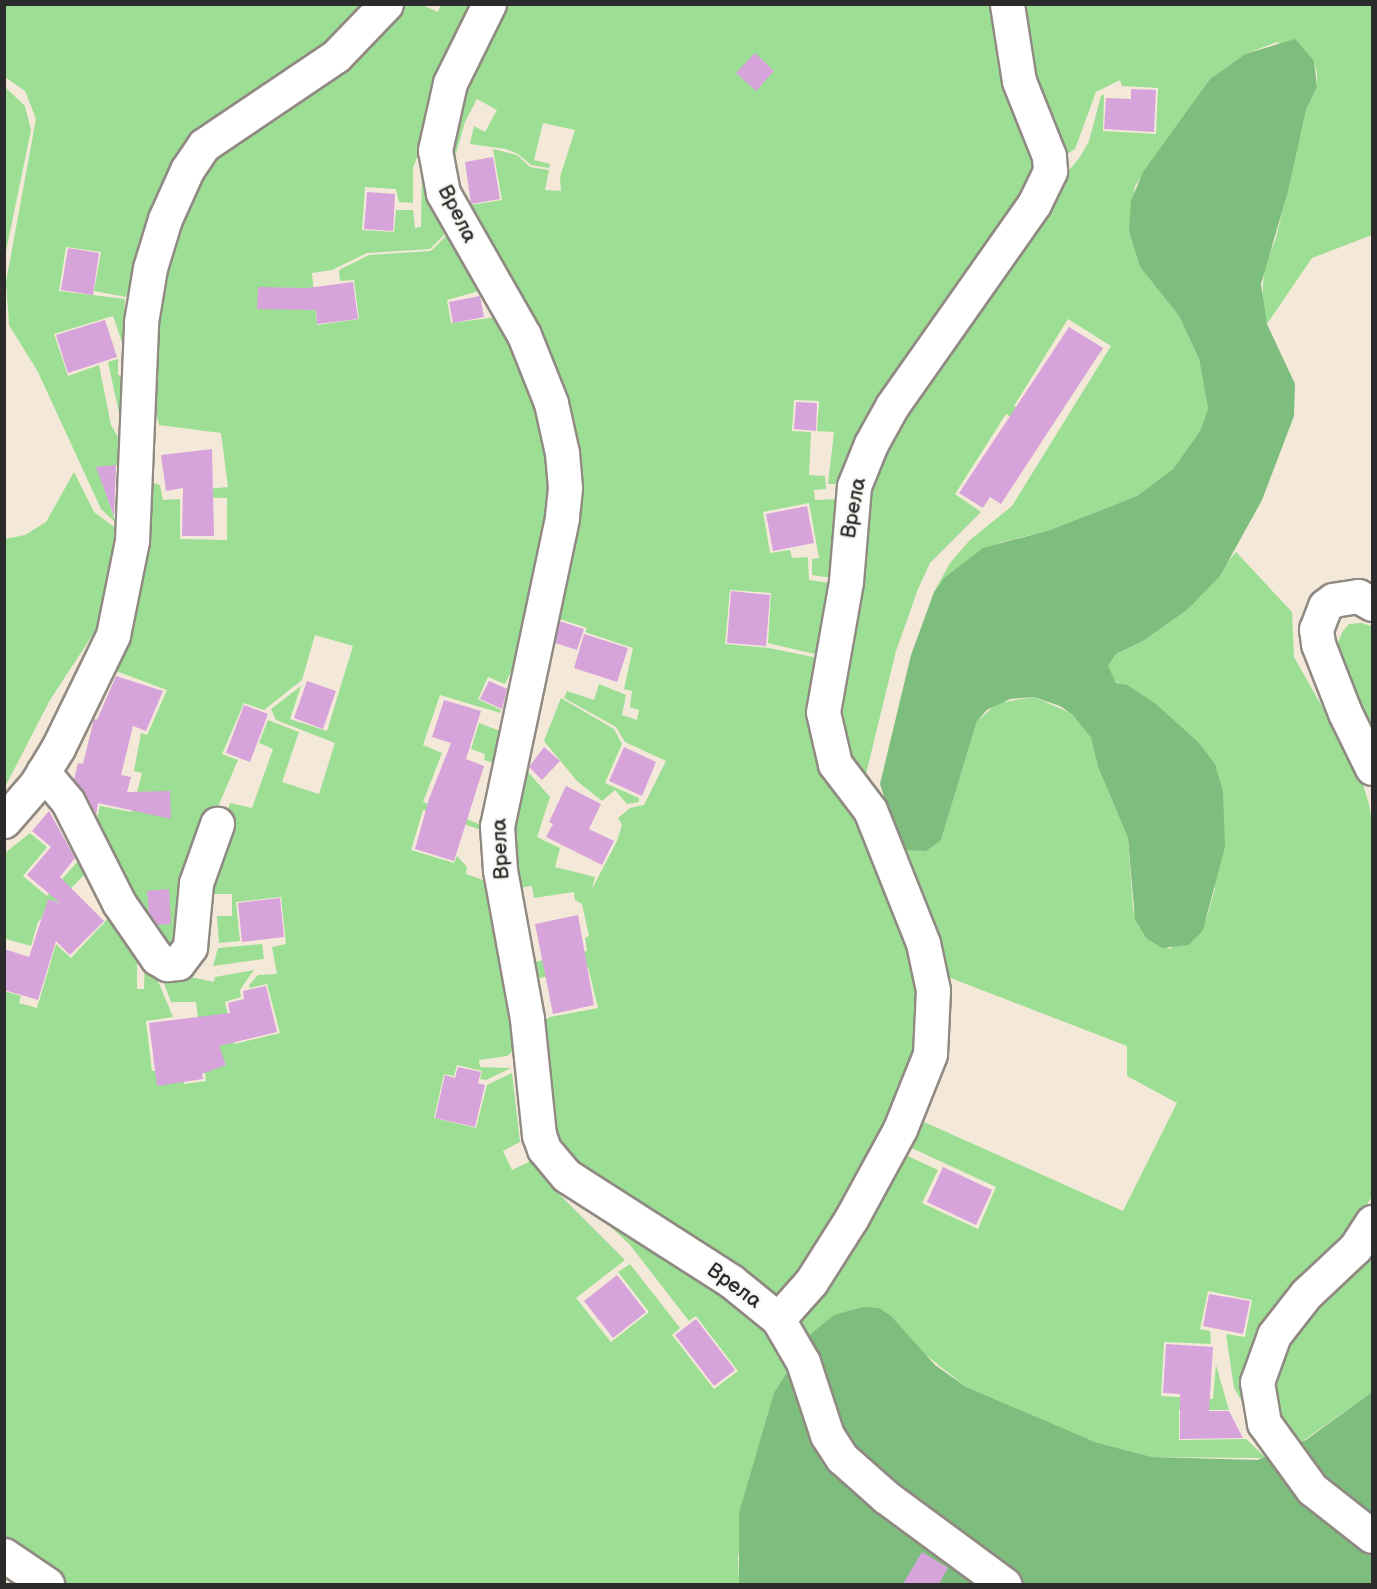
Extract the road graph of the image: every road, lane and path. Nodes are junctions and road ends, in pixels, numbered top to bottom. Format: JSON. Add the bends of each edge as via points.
{"nodes":[{"id":1,"x":386,"y":4,"type":"edge"},
{"id":2,"x":489,"y":4,"type":"edge"},
{"id":3,"x":1007,"y":4,"type":"edge"},
{"id":4,"x":1372,"y":604,"type":"edge"},
{"id":5,"x":1372,"y":768,"type":"edge"},
{"id":6,"x":43,"y":772,"type":"junction"},
{"id":7,"x":4,"y":821,"type":"edge"},
{"id":8,"x":217,"y":824,"type":"dead end"},
{"id":9,"x":1372,"y":1222,"type":"edge"},
{"id":10,"x":778,"y":1319,"type":"junction"},
{"id":11,"x":1372,"y":1536,"type":"edge"},
{"id":12,"x":4,"y":1555,"type":"edge"},
{"id":13,"x":46,"y":1584,"type":"edge"},
{"id":14,"x":1004,"y":1584,"type":"edge"}],
"edges":[{"from":1,"to":6,"type":"street","via":[[336,56],[204,145],[187,170],[165,219],[150,268],[141,322],[135,497],[120,609],[102,664]]},
{"from":2,"to":10,"type":"street","name":"Врела","via":[[450,83],[435,150],[443,193],[524,335],[551,403],[563,465],[562,518],[497,826],[500,870],[526,1019],[535,1118],[544,1149],[567,1176],[731,1281]]},
{"from":3,"to":10,"type":"street","name":"Врела","via":[[1023,97],[1049,156],[1050,171],[1034,204],[892,406],[871,444],[854,486],[846,581],[822,712],[835,764],[870,810],[923,943],[933,990],[930,1054],[900,1129],[851,1220],[811,1282]]},
{"from":4,"to":5,"type":"street","via":[[1358,597],[1333,600],[1325,606],[1316,629],[1318,644],[1345,713]]},
{"from":6,"to":7,"type":"street"},
{"from":6,"to":8,"type":"street","via":[[68,802],[119,903],[157,958],[167,964],[178,963],[190,947],[196,883]]},
{"from":9,"to":11,"type":"street","via":[[1355,1248],[1306,1294],[1274,1335],[1257,1382],[1264,1423],[1312,1489]]},
{"from":10,"to":14,"type":"street","via":[[802,1362],[827,1435],[842,1458],[886,1497]]},
{"from":12,"to":13,"type":"street"}]}
